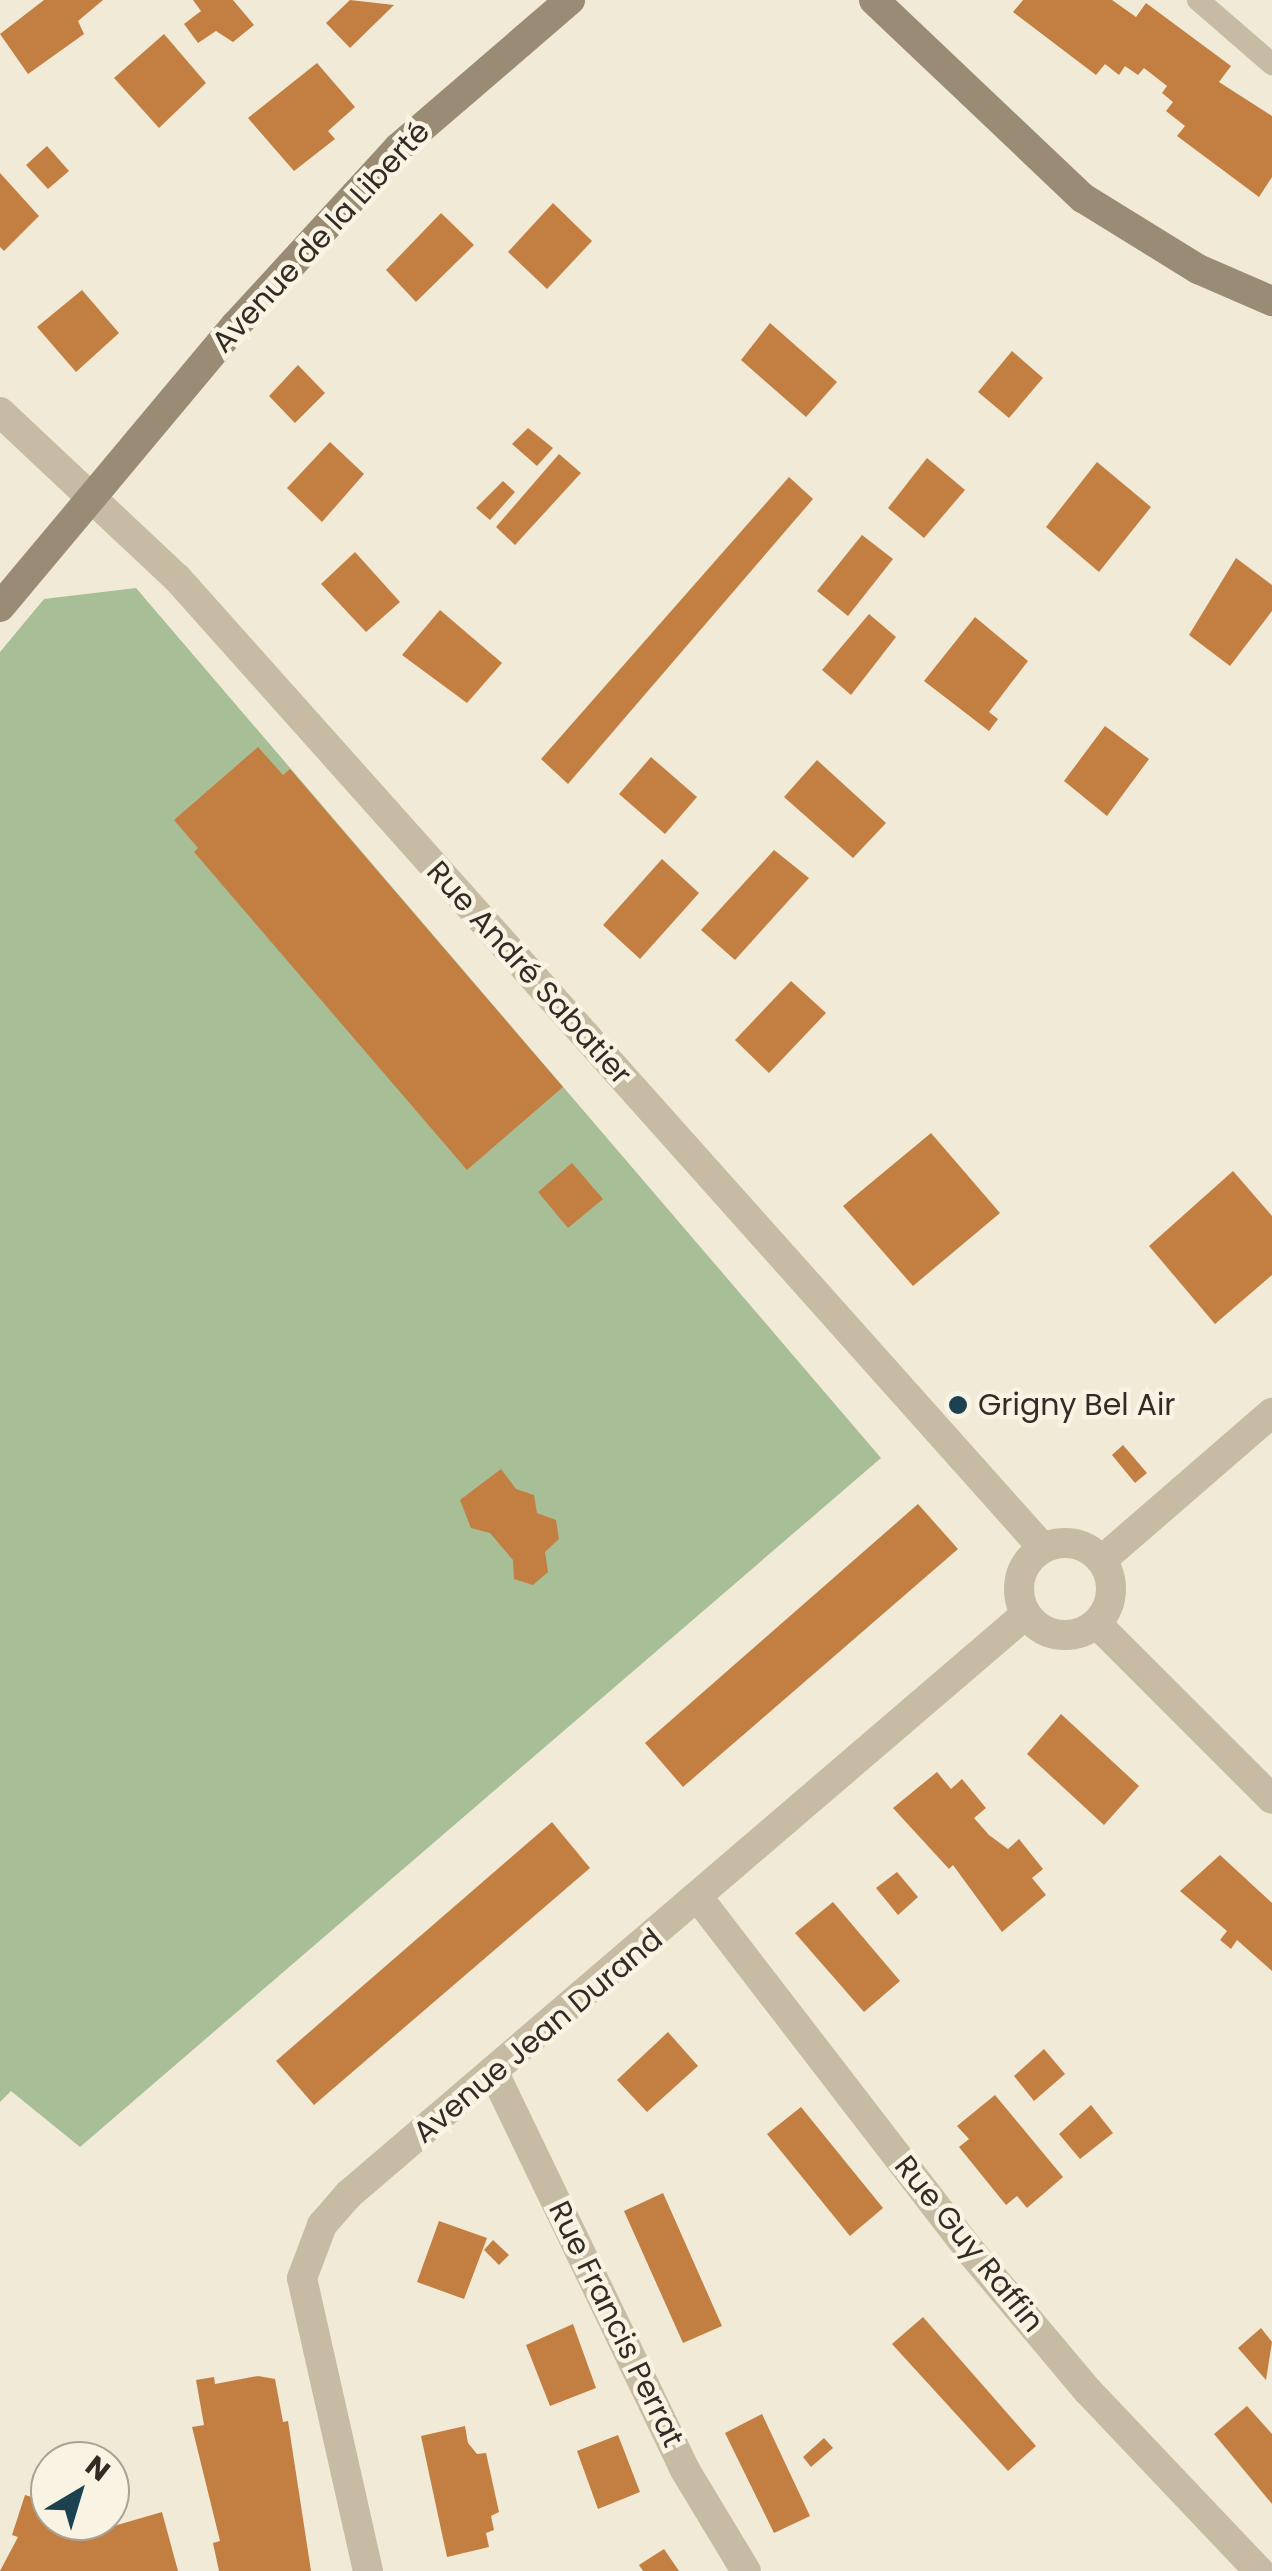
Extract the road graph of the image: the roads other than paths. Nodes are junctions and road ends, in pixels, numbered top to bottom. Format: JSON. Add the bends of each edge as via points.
{"nodes":[{"id":1,"x":570,"y":0,"type":"edge"},
{"id":2,"x":874,"y":0,"type":"edge"},
{"id":3,"x":1198,"y":0,"type":"edge"},
{"id":4,"x":1272,"y":64,"type":"edge"},
{"id":5,"x":1272,"y":302,"type":"edge"},
{"id":6,"x":0,"y":412,"type":"edge"},
{"id":7,"x":92,"y":494,"type":"junction"},
{"id":8,"x":0,"y":607,"type":"edge"},
{"id":9,"x":1272,"y":1413,"type":"edge"},
{"id":10,"x":1042,"y":1548,"type":"junction"},
{"id":11,"x":1102,"y":1560,"type":"junction"},
{"id":12,"x":1026,"y":1614,"type":"junction"},
{"id":13,"x":1097,"y":1624,"type":"junction"},
{"id":14,"x":1272,"y":1799,"type":"edge"},
{"id":15,"x":700,"y":1900,"type":"junction"},
{"id":16,"x":494,"y":2073,"type":"junction"},
{"id":17,"x":368,"y":2571,"type":"edge"},
{"id":18,"x":746,"y":2571,"type":"edge"},
{"id":19,"x":1259,"y":2571,"type":"edge"}],
"edges":[{"from":1,"to":7,"type":"street","name":"Avenue de la Liberté","via":[[398,148]]},
{"from":2,"to":5,"type":"street","via":[[1082,198],[1198,269]]},
{"from":3,"to":4,"type":"lane"},
{"from":6,"to":7,"type":"street","name":"Rue André Sabatier"},
{"from":7,"to":8,"type":"street","name":"Avenue de la Liberté"},
{"from":7,"to":10,"type":"street","name":"Rue André Sabatier","via":[[176,578]]},
{"from":9,"to":11,"type":"street"},
{"from":10,"to":11,"type":"street","via":[[1075,1542]]},
{"from":10,"to":12,"type":"street","via":[[1020,1578]]},
{"from":11,"to":13,"type":"street","via":[[1112,1593]]},
{"from":12,"to":13,"type":"street","via":[[1052,1634]]},
{"from":12,"to":15,"type":"street","name":"Avenue Jean Durand"},
{"from":13,"to":14,"type":"street"},
{"from":15,"to":16,"type":"street","name":"Avenue Jean Durand"},
{"from":15,"to":19,"type":"street","name":"Rue Guy Raffin","via":[[972,2253],[1088,2391]]},
{"from":16,"to":17,"type":"street","name":"Avenue Jean Durand","via":[[348,2196],[304,2260],[302,2278]]},
{"from":16,"to":18,"type":"street","name":"Rue Francis Perrat","via":[[685,2470]]}]}
